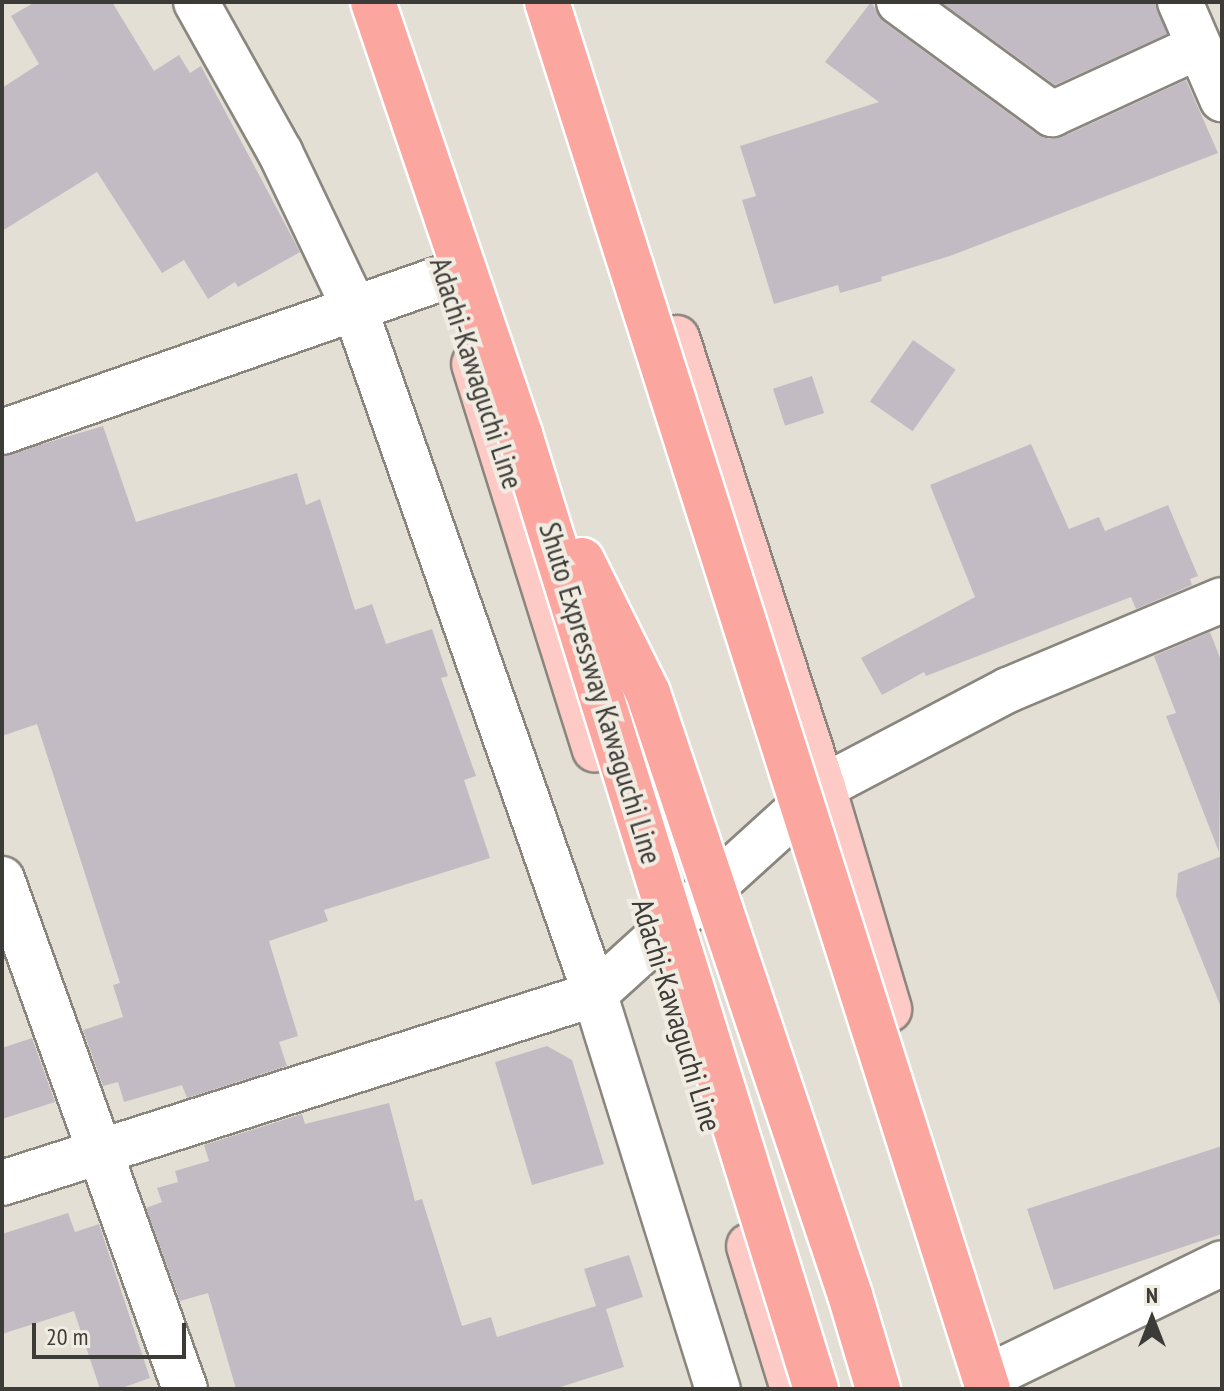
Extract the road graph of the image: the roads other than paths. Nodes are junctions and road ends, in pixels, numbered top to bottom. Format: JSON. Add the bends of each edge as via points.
{"nodes":[{"id":1,"x":196,"y":2,"type":"edge"},
{"id":2,"x":352,"y":2,"type":"edge"},
{"id":3,"x":373,"y":2,"type":"edge"},
{"id":4,"x":547,"y":2,"type":"edge"},
{"id":5,"x":565,"y":2,"type":"edge"},
{"id":6,"x":899,"y":2,"type":"edge"},
{"id":7,"x":1180,"y":2,"type":"edge"},
{"id":8,"x":1198,"y":47,"type":"junction"},
{"id":9,"x":1222,"y":99,"type":"edge"},
{"id":10,"x":447,"y":276,"type":"junction"},
{"id":11,"x":355,"y":309,"type":"junction"},
{"id":12,"x":2,"y":432,"type":"edge"},
{"id":13,"x":520,"y":434,"type":"junction"},
{"id":14,"x":1221,"y":605,"type":"edge"},
{"id":15,"x":823,"y":787,"type":"junction"},
{"id":16,"x":2,"y":879,"type":"edge"},
{"id":17,"x":654,"y":939,"type":"junction"},
{"id":18,"x":595,"y":994,"type":"junction"},
{"id":19,"x":100,"y":1150,"type":"junction"},
{"id":20,"x":2,"y":1183,"type":"edge"},
{"id":21,"x":1222,"y":1263,"type":"edge"},
{"id":22,"x":996,"y":1383,"type":"edge"},
{"id":23,"x":185,"y":1389,"type":"edge"},
{"id":24,"x":718,"y":1389,"type":"edge"},
{"id":25,"x":793,"y":1389,"type":"edge"},
{"id":26,"x":816,"y":1389,"type":"edge"},
{"id":27,"x":878,"y":1389,"type":"edge"}],
"edges":[{"from":1,"to":11,"type":"street","via":[[280,152]]},
{"from":2,"to":10,"type":"main road","name":"Adachi-Kawaguchi Line"},
{"from":3,"to":13,"type":"highway","name":"Shuto Expressway Kawaguchi Line","bridge":true},
{"from":4,"to":22,"type":"highway","bridge":true},
{"from":5,"to":15,"type":"main road"},
{"from":6,"to":8,"type":"street","via":[[1052,114]]},
{"from":7,"to":8,"type":"street"},
{"from":8,"to":9,"type":"street"},
{"from":10,"to":11,"type":"street"},
{"from":10,"to":17,"type":"main road","name":"Adachi-Kawaguchi Line"},
{"from":11,"to":12,"type":"street"},
{"from":11,"to":18,"type":"street"},
{"from":13,"to":26,"type":"highway","name":"Shuto Expressway Kawaguchi Line","bridge":true},
{"from":13,"to":27,"type":"highway","bridge":true,"via":[[648,693]]},
{"from":14,"to":15,"type":"street","via":[[1008,690]]},
{"from":15,"to":17,"type":"street"},
{"from":15,"to":22,"type":"main road"},
{"from":16,"to":19,"type":"street"},
{"from":17,"to":18,"type":"street"},
{"from":17,"to":25,"type":"main road","name":"Adachi-Kawaguchi Line"},
{"from":18,"to":19,"type":"street"},
{"from":18,"to":24,"type":"street"},
{"from":19,"to":20,"type":"street"},
{"from":19,"to":23,"type":"street"},
{"from":21,"to":22,"type":"street"}]}
